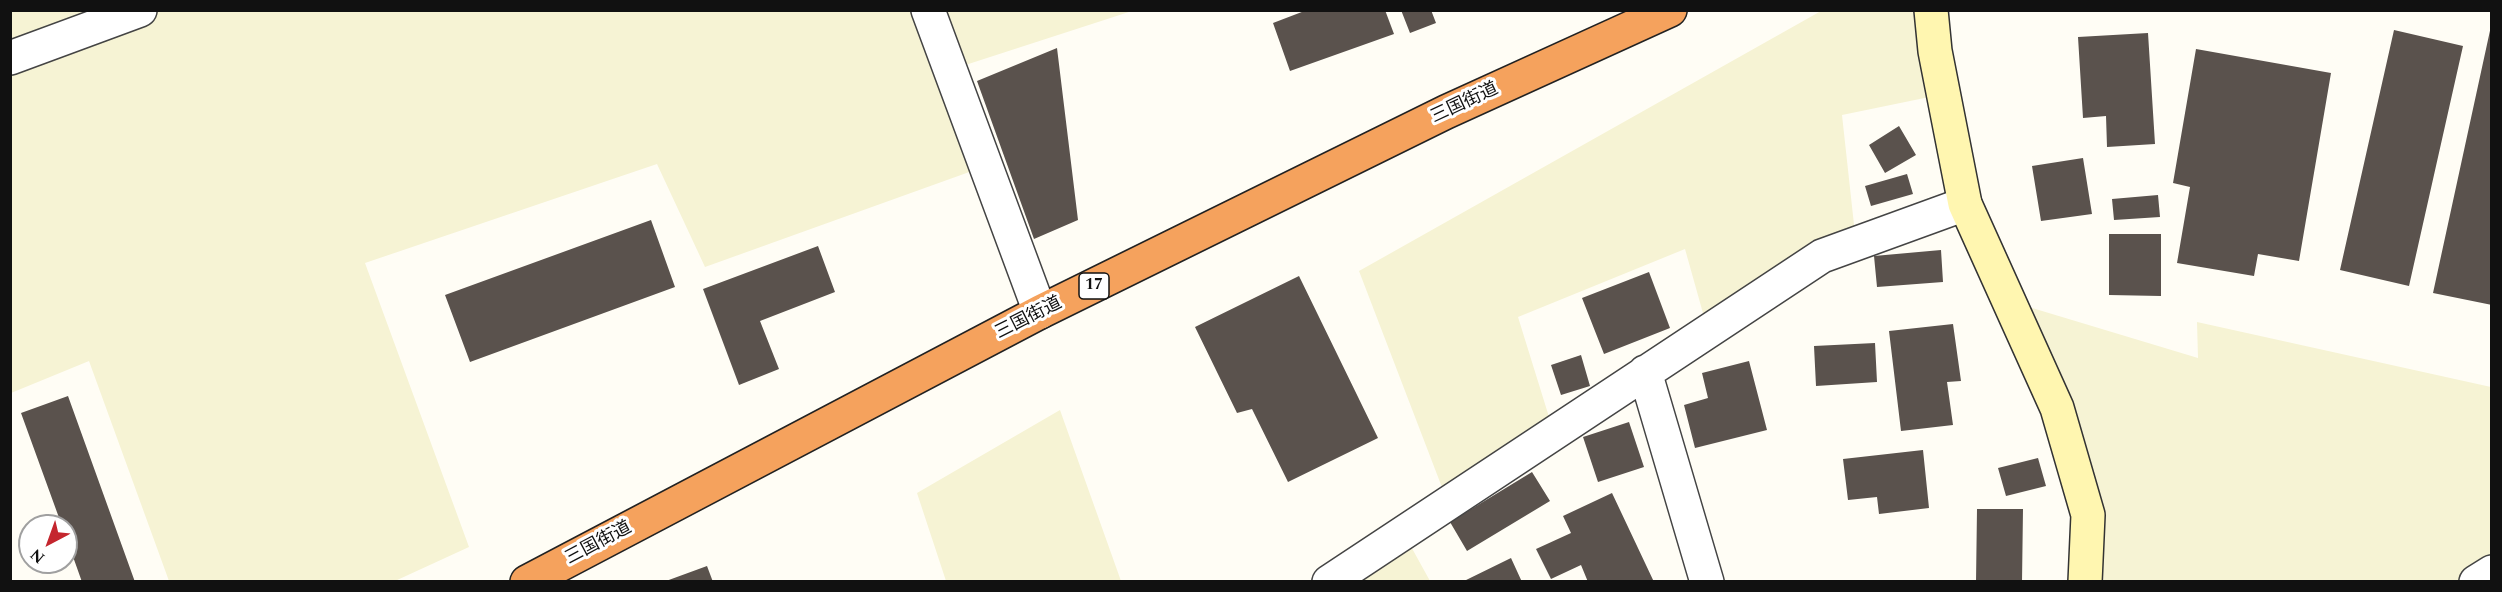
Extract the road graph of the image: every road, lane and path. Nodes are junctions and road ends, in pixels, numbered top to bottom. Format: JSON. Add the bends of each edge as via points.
{"nodes":[{"id":1,"x":140,"y":10,"type":"edge"},
{"id":2,"x":928,"y":10,"type":"edge"},
{"id":3,"x":1670,"y":10,"type":"edge"},
{"id":4,"x":1932,"y":10,"type":"edge"},
{"id":5,"x":10,"y":58,"type":"edge"},
{"id":6,"x":1965,"y":204,"type":"junction"},
{"id":7,"x":1041,"y":312,"type":"junction"},
{"id":8,"x":1645,"y":372,"type":"junction"},
{"id":9,"x":2492,"y":572,"type":"edge"},
{"id":10,"x":527,"y":582,"type":"edge"},
{"id":11,"x":1329,"y":582,"type":"edge"},
{"id":12,"x":1707,"y":582,"type":"edge"},
{"id":13,"x":2085,"y":582,"type":"edge"},
{"id":14,"x":2476,"y":582,"type":"edge"}],
"edges":[{"from":1,"to":5,"type":"street"},
{"from":2,"to":7,"type":"street"},
{"from":3,"to":7,"type":"highway","name":"三国街道","number":"17","via":[[1446,112]]},
{"from":4,"to":6,"type":"street","via":[[1935,51]]},
{"from":6,"to":8,"type":"street","via":[[1822,256]]},
{"from":6,"to":13,"type":"street","via":[[2057,408],[2088,515]]},
{"from":7,"to":10,"type":"highway","name":"三国街道","number":"17"},
{"from":8,"to":11,"type":"street"},
{"from":8,"to":12,"type":"street"},
{"from":9,"to":14,"type":"street"}]}
